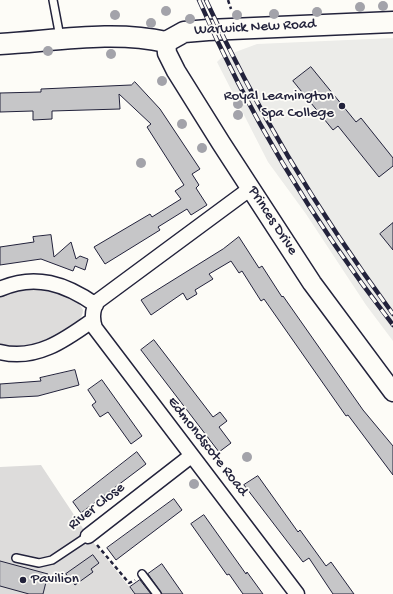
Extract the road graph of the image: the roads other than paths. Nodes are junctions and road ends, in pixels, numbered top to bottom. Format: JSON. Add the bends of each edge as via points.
{"nodes":[{"id":1,"x":53,"y":0,"type":"edge"},
{"id":2,"x":393,"y":15,"type":"edge"},
{"id":3,"x":366,"y":22,"type":"junction"},
{"id":4,"x":393,"y":22,"type":"edge"},
{"id":5,"x":61,"y":41,"type":"junction"},
{"id":6,"x":166,"y":42,"type":"junction"},
{"id":7,"x":0,"y":44,"type":"edge"},
{"id":8,"x":251,"y":188,"type":"junction"},
{"id":9,"x":0,"y":290,"type":"edge"},
{"id":10,"x":96,"y":305,"type":"junction"},
{"id":11,"x":94,"y":320,"type":"junction"},
{"id":12,"x":0,"y":352,"type":"edge"},
{"id":13,"x":393,"y":392,"type":"edge"},
{"id":14,"x":191,"y":456,"type":"junction"},
{"id":15,"x":91,"y":539,"type":"joint"},
{"id":16,"x":16,"y":558,"type":"dead end"},
{"id":17,"x":142,"y":574,"type":"dead end"},
{"id":18,"x":157,"y":594,"type":"edge"},
{"id":19,"x":297,"y":594,"type":"edge"}],
"edges":[{"from":1,"to":5,"type":"lane"},
{"from":2,"to":3,"type":"main road"},
{"from":3,"to":4,"type":"main road","name":"Warwick New Road"},
{"from":3,"to":6,"type":"main road","name":"Warwick New Road","via":[[184,32]]},
{"from":5,"to":6,"type":"main road","via":[[136,37]]},
{"from":5,"to":7,"type":"main road"},
{"from":6,"to":8,"type":"street","name":"Princes Drive","via":[[167,53],[176,71]]},
{"from":8,"to":10,"type":"street"},
{"from":8,"to":13,"type":"street","name":"Princes Drive","via":[[312,283]]},
{"from":9,"to":10,"type":"street","via":[[25,282],[43,281],[65,287]]},
{"from":10,"to":11,"type":"street"},
{"from":11,"to":12,"type":"street","via":[[60,343],[41,351],[22,354]]},
{"from":11,"to":14,"type":"street","name":"Edmondscote Road","via":[[95,328]]},
{"from":14,"to":15,"type":"street","name":"River Close"},
{"from":14,"to":19,"type":"street","name":"Edmondscote Road"},
{"from":15,"to":16,"type":"lane","name":"River Close","via":[[52,560],[39,563]]},
{"from":17,"to":18,"type":"lane"}]}
